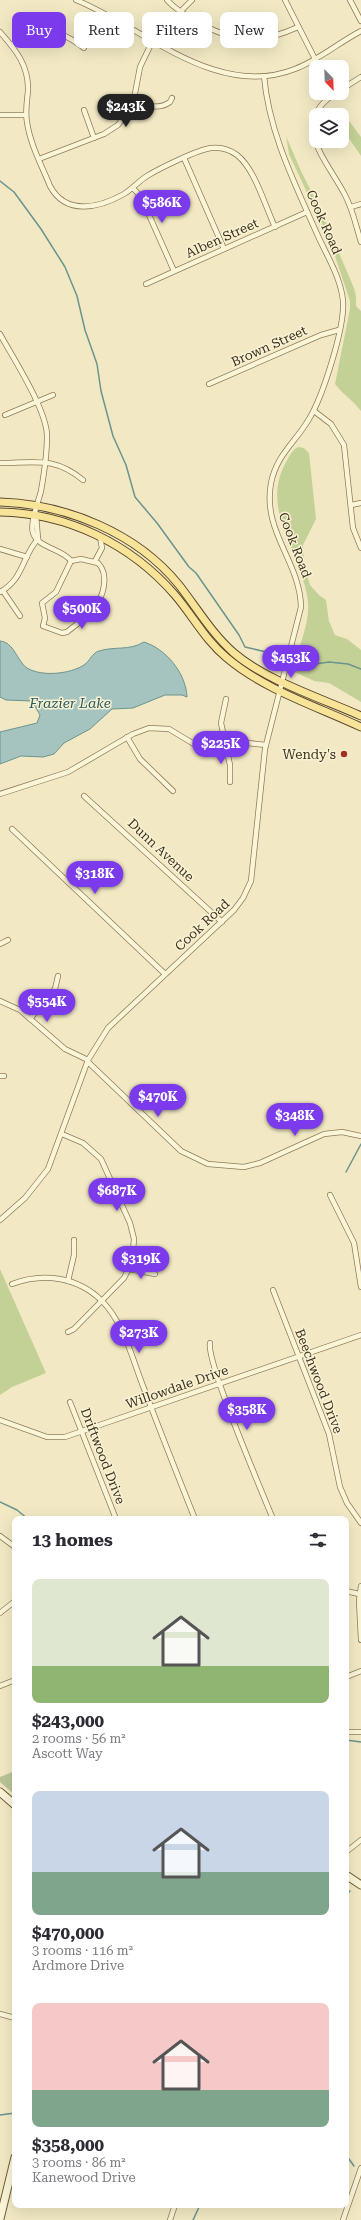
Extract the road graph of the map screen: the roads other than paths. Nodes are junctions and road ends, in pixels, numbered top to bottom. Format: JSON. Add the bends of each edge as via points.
{"nodes":[{"id":1,"x":76,"y":0,"type":"edge"},
{"id":2,"x":94,"y":0,"type":"edge"},
{"id":3,"x":167,"y":0,"type":"edge"},
{"id":4,"x":192,"y":0,"type":"edge"},
{"id":5,"x":285,"y":0,"type":"edge"},
{"id":6,"x":350,"y":0,"type":"edge"},
{"id":7,"x":91,"y":6,"type":"junction"},
{"id":8,"x":180,"y":12,"type":"joint"},
{"id":9,"x":361,"y":21,"type":"edge"},
{"id":10,"x":298,"y":27,"type":"junction"},
{"id":11,"x":212,"y":30,"type":"edge"},
{"id":12,"x":361,"y":31,"type":"edge"},
{"id":13,"x":0,"y":32,"type":"edge"},
{"id":14,"x":142,"y":34,"type":"edge"},
{"id":15,"x":12,"y":45,"type":"edge"},
{"id":16,"x":14,"y":48,"type":"edge"},
{"id":17,"x":149,"y":48,"type":"edge"},
{"id":18,"x":168,"y":48,"type":"edge"},
{"id":19,"x":315,"y":60,"type":"joint"},
{"id":20,"x":309,"y":63,"type":"edge"},
{"id":21,"x":264,"y":76,"type":"junction"},
{"id":22,"x":361,"y":77,"type":"edge"},
{"id":23,"x":349,"y":85,"type":"edge"},
{"id":24,"x":172,"y":98,"type":"dead end"},
{"id":25,"x":326,"y":100,"type":"edge"},
{"id":26,"x":134,"y":102,"type":"junction"},
{"id":27,"x":84,"y":110,"type":"dead end"},
{"id":28,"x":0,"y":115,"type":"edge"},
{"id":29,"x":26,"y":115,"type":"junction"},
{"id":30,"x":94,"y":138,"type":"junction"},
{"id":31,"x":184,"y":158,"type":"junction"},
{"id":32,"x":39,"y":159,"type":"junction"},
{"id":33,"x":133,"y":188,"type":"junction"},
{"id":34,"x":361,"y":204,"type":"edge"},
{"id":35,"x":351,"y":207,"type":"junction"},
{"id":36,"x":307,"y":212,"type":"junction"},
{"id":37,"x":275,"y":227,"type":"junction"},
{"id":38,"x":361,"y":242,"type":"edge"},
{"id":39,"x":224,"y":249,"type":"junction"},
{"id":40,"x":174,"y":272,"type":"junction"},
{"id":41,"x":146,"y":284,"type":"dead end"},
{"id":42,"x":339,"y":330,"type":"junction"},
{"id":43,"x":0,"y":334,"type":"edge"},
{"id":44,"x":209,"y":384,"type":"dead end"},
{"id":45,"x":53,"y":395,"type":"dead end"},
{"id":46,"x":36,"y":402,"type":"junction"},
{"id":47,"x":314,"y":411,"type":"junction"},
{"id":48,"x":5,"y":415,"type":"dead end"},
{"id":49,"x":0,"y":463,"type":"edge"},
{"id":50,"x":44,"y":463,"type":"junction"},
{"id":51,"x":83,"y":480,"type":"dead end"},
{"id":52,"x":0,"y":502,"type":"edge"},
{"id":53,"x":361,"y":503,"type":"edge"},
{"id":54,"x":351,"y":505,"type":"junction"},
{"id":55,"x":37,"y":506,"type":"junction"},
{"id":56,"x":0,"y":512,"type":"edge"},
{"id":57,"x":36,"y":515,"type":"junction"},
{"id":58,"x":99,"y":535,"type":"junction"},
{"id":59,"x":38,"y":540,"type":"junction"},
{"id":60,"x":115,"y":544,"type":"junction"},
{"id":61,"x":102,"y":548,"type":"junction"},
{"id":62,"x":361,"y":548,"type":"edge"},
{"id":63,"x":0,"y":549,"type":"edge"},
{"id":64,"x":28,"y":557,"type":"junction"},
{"id":65,"x":71,"y":561,"type":"junction"},
{"id":66,"x":95,"y":561,"type":"junction"},
{"id":67,"x":2,"y":592,"type":"edge"},
{"id":68,"x":20,"y":616,"type":"dead end"},
{"id":69,"x":282,"y":681,"type":"junction"},
{"id":70,"x":280,"y":690,"type":"junction"},
{"id":71,"x":226,"y":699,"type":"dead end"},
{"id":72,"x":361,"y":716,"type":"edge"},
{"id":73,"x":361,"y":727,"type":"edge"},
{"id":74,"x":127,"y":738,"type":"junction"},
{"id":75,"x":266,"y":745,"type":"junction"},
{"id":76,"x":226,"y":748,"type":"junction"},
{"id":77,"x":230,"y":782,"type":"dead end"},
{"id":78,"x":173,"y":791,"type":"dead end"},
{"id":79,"x":0,"y":794,"type":"edge"},
{"id":80,"x":84,"y":796,"type":"dead end"},
{"id":81,"x":12,"y":829,"type":"dead end"},
{"id":82,"x":222,"y":922,"type":"junction"},
{"id":83,"x":8,"y":940,"type":"dead end"},
{"id":84,"x":0,"y":944,"type":"edge"},
{"id":85,"x":165,"y":974,"type":"junction"},
{"id":86,"x":58,"y":976,"type":"dead end"},
{"id":87,"x":0,"y":1001,"type":"edge"},
{"id":88,"x":30,"y":1019,"type":"junction"},
{"id":89,"x":88,"y":1061,"type":"junction"},
{"id":90,"x":62,"y":1134,"type":"junction"},
{"id":91,"x":361,"y":1136,"type":"edge"},
{"id":92,"x":330,"y":1195,"type":"dead end"},
{"id":93,"x":0,"y":1220,"type":"edge"},
{"id":94,"x":74,"y":1240,"type":"dead end"},
{"id":95,"x":129,"y":1269,"type":"junction"},
{"id":96,"x":155,"y":1274,"type":"dead end"},
{"id":97,"x":68,"y":1281,"type":"junction"},
{"id":98,"x":12,"y":1284,"type":"dead end"},
{"id":99,"x":361,"y":1287,"type":"edge"},
{"id":100,"x":272,"y":1290,"type":"dead end"},
{"id":101,"x":102,"y":1301,"type":"junction"},
{"id":102,"x":68,"y":1332,"type":"dead end"},
{"id":103,"x":361,"y":1335,"type":"edge"},
{"id":104,"x":210,"y":1343,"type":"dead end"},
{"id":105,"x":299,"y":1356,"type":"junction"},
{"id":106,"x":220,"y":1384,"type":"junction"},
{"id":107,"x":70,"y":1402,"type":"dead end"},
{"id":108,"x":151,"y":1408,"type":"junction"},
{"id":109,"x":0,"y":1420,"type":"edge"},
{"id":110,"x":82,"y":1432,"type":"junction"},
{"id":111,"x":115,"y":1516,"type":"edge"},
{"id":112,"x":194,"y":1516,"type":"edge"},
{"id":113,"x":272,"y":1516,"type":"edge"},
{"id":114,"x":361,"y":1523,"type":"edge"},
{"id":115,"x":0,"y":1536,"type":"edge"},
{"id":116,"x":12,"y":1545,"type":"edge"},
{"id":117,"x":361,"y":1586,"type":"edge"},
{"id":118,"x":349,"y":1591,"type":"edge"},
{"id":119,"x":359,"y":1594,"type":"junction"},
{"id":120,"x":12,"y":1603,"type":"edge"},
{"id":121,"x":0,"y":1613,"type":"edge"},
{"id":122,"x":361,"y":1640,"type":"edge"},
{"id":123,"x":361,"y":1671,"type":"edge"},
{"id":124,"x":349,"y":1676,"type":"edge"},
{"id":125,"x":12,"y":1681,"type":"edge"},
{"id":126,"x":0,"y":1686,"type":"edge"},
{"id":127,"x":349,"y":1732,"type":"edge"},
{"id":128,"x":361,"y":1732,"type":"edge"},
{"id":129,"x":0,"y":1792,"type":"edge"},
{"id":130,"x":12,"y":1802,"type":"edge"},
{"id":131,"x":361,"y":1840,"type":"edge"},
{"id":132,"x":349,"y":1850,"type":"edge"},
{"id":133,"x":349,"y":1878,"type":"edge"},
{"id":134,"x":361,"y":1885,"type":"edge"},
{"id":135,"x":0,"y":2014,"type":"edge"},
{"id":136,"x":12,"y":2017,"type":"edge"},
{"id":137,"x":361,"y":2168,"type":"edge"},
{"id":138,"x":12,"y":2170,"type":"edge"},
{"id":139,"x":349,"y":2203,"type":"edge"},
{"id":140,"x":174,"y":2208,"type":"edge"},
{"id":141,"x":347,"y":2208,"type":"edge"},
{"id":142,"x":0,"y":2219,"type":"edge"},
{"id":143,"x":170,"y":2220,"type":"edge"},
{"id":144,"x":343,"y":2220,"type":"edge"}],
"edges":[{"from":1,"to":7,"type":"street"},
{"from":2,"to":7,"type":"street"},
{"from":3,"to":8,"type":"street"},
{"from":4,"to":8,"type":"street"},
{"from":5,"to":10,"type":"street"},
{"from":6,"to":9,"type":"street"},
{"from":7,"to":14,"type":"street"},
{"from":10,"to":11,"type":"street","via":[[273,37],[244,39]]},
{"from":10,"to":19,"type":"street"},
{"from":12,"to":19,"type":"street"},
{"from":13,"to":15,"type":"street"},
{"from":16,"to":29,"type":"street","via":[[27,74]]},
{"from":17,"to":26,"type":"street","via":[[140,66]]},
{"from":18,"to":21,"type":"street","via":[[217,72],[240,76]]},
{"from":20,"to":21,"type":"street","via":[[293,70]]},
{"from":21,"to":36,"type":"street","name":"Cook Road","via":[[269,110],[280,147]]},
{"from":22,"to":23,"type":"street"},
{"from":24,"to":26,"type":"street","via":[[163,106]]},
{"from":25,"to":35,"type":"street","via":[[317,111],[313,134],[316,146]]},
{"from":26,"to":30,"type":"street","via":[[118,125]]},
{"from":27,"to":30,"type":"street"},
{"from":28,"to":29,"type":"street"},
{"from":29,"to":32,"type":"street"},
{"from":30,"to":32,"type":"street"},
{"from":31,"to":33,"type":"street","via":[[149,174]]},
{"from":31,"to":37,"type":"street","via":[[212,148],[224,148],[236,154],[248,168]]},
{"from":31,"to":39,"type":"street"},
{"from":32,"to":33,"type":"street","via":[[54,194],[71,206],[85,208],[98,205]]},
{"from":33,"to":40,"type":"street","via":[[141,197]]},
{"from":34,"to":35,"type":"street"},
{"from":35,"to":38,"type":"street"},
{"from":36,"to":37,"type":"street","name":"Alben Street"},
{"from":36,"to":42,"type":"street","name":"Cook Road","via":[[342,294],[343,309]]},
{"from":37,"to":39,"type":"street","name":"Alben Street"},
{"from":39,"to":40,"type":"street","name":"Alben Street"},
{"from":40,"to":41,"type":"street","name":"Alben Street"},
{"from":42,"to":44,"type":"street","name":"Brown Street","via":[[321,335]]},
{"from":42,"to":47,"type":"street","name":"Cook Road"},
{"from":43,"to":46,"type":"street"},
{"from":45,"to":46,"type":"street"},
{"from":46,"to":48,"type":"street"},
{"from":46,"to":50,"type":"street","via":[[46,428]]},
{"from":47,"to":54,"type":"street","via":[[331,424],[344,445]]},
{"from":47,"to":69,"type":"street","name":"Cook Road","via":[[279,459],[269,497],[273,523],[300,593],[300,613]]},
{"from":49,"to":50,"type":"street"},
{"from":50,"to":51,"type":"street","via":[[65,467]]},
{"from":50,"to":55,"type":"street"},
{"from":52,"to":55,"type":"main road"},
{"from":53,"to":54,"type":"street"},
{"from":54,"to":62,"type":"street","via":[[353,528]]},
{"from":55,"to":57,"type":"street"},
{"from":55,"to":69,"type":"main road","via":[[88,520],[135,546],[178,583],[215,634],[234,653],[255,668]]},
{"from":56,"to":57,"type":"main road"},
{"from":57,"to":58,"type":"main road"},
{"from":57,"to":59,"type":"street","via":[[32,521],[33,531]]},
{"from":58,"to":60,"type":"main road"},
{"from":58,"to":61,"type":"street"},
{"from":59,"to":64,"type":"street"},
{"from":59,"to":65,"type":"street"},
{"from":60,"to":61,"type":"street"},
{"from":60,"to":70,"type":"main road","via":[[143,563],[162,581],[209,641],[225,657],[251,675]]},
{"from":61,"to":66,"type":"street"},
{"from":63,"to":64,"type":"street"},
{"from":64,"to":67,"type":"street","via":[[18,576]]},
{"from":65,"to":66,"type":"street","via":[[81,558]]},
{"from":65,"to":66,"type":"street","via":[[56,592],[42,603],[46,618],[43,626],[62,633],[67,632],[93,610],[97,603],[105,581],[101,566]]},
{"from":67,"to":68,"type":"street"},
{"from":69,"to":70,"type":"street","name":"Cook Road"},
{"from":69,"to":72,"type":"main road"},
{"from":70,"to":73,"type":"main road"},
{"from":70,"to":75,"type":"street","name":"Cook Road"},
{"from":71,"to":76,"type":"street","via":[[220,720]]},
{"from":74,"to":76,"type":"street","via":[[149,728],[163,728],[175,731],[204,748]]},
{"from":74,"to":78,"type":"street","via":[[140,759]]},
{"from":74,"to":79,"type":"street","via":[[68,772]]},
{"from":75,"to":76,"type":"street","via":[[248,743]]},
{"from":75,"to":82,"type":"street","name":"Cook Road","via":[[250,881],[241,903]]},
{"from":76,"to":77,"type":"street"},
{"from":80,"to":82,"type":"street","name":"Dunn Avenue"},
{"from":81,"to":85,"type":"street"},
{"from":82,"to":85,"type":"street","name":"Cook Road"},
{"from":83,"to":84,"type":"street"},
{"from":85,"to":89,"type":"street","name":"Cook Road","via":[[108,1028]]},
{"from":86,"to":88,"type":"street","via":[[55,990]]},
{"from":87,"to":88,"type":"street","via":[[13,1006]]},
{"from":88,"to":89,"type":"street","via":[[65,1049]]},
{"from":89,"to":90,"type":"street","name":"Cook Road"},
{"from":89,"to":91,"type":"street","via":[[181,1151],[208,1164],[244,1167],[260,1163],[324,1134],[342,1132]]},
{"from":90,"to":93,"type":"street","name":"Cook Road","via":[[41,1179],[26,1198]]},
{"from":90,"to":95,"type":"street","via":[[90,1148],[105,1167],[133,1231],[134,1248]]},
{"from":92,"to":99,"type":"street","via":[[354,1243]]},
{"from":94,"to":97,"type":"street","via":[[74,1259]]},
{"from":95,"to":96,"type":"street"},
{"from":95,"to":101,"type":"street","via":[[119,1285]]},
{"from":97,"to":98,"type":"street","via":[[40,1277]]},
{"from":97,"to":101,"type":"street","via":[[88,1290]]},
{"from":100,"to":105,"type":"street","name":"Beechwood Drive"},
{"from":101,"to":102,"type":"street"},
{"from":101,"to":108,"type":"street","via":[[118,1323]]},
{"from":103,"to":105,"type":"street","name":"Willowdale Drive"},
{"from":104,"to":106,"type":"street","via":[[209,1353]]},
{"from":105,"to":106,"type":"street","name":"Willowdale Drive"},
{"from":105,"to":114,"type":"street","name":"Beechwood Drive","via":[[329,1434],[340,1487],[347,1503]]},
{"from":106,"to":108,"type":"street","name":"Willowdale Drive"},
{"from":106,"to":113,"type":"street"},
{"from":107,"to":110,"type":"street","name":"Driftwood Drive"},
{"from":108,"to":110,"type":"street","name":"Willowdale Drive"},
{"from":108,"to":112,"type":"street"},
{"from":109,"to":110,"type":"street","name":"Willowdale Drive","via":[[52,1438]]},
{"from":110,"to":111,"type":"street","name":"Driftwood Drive"},
{"from":115,"to":116,"type":"street"},
{"from":117,"to":119,"type":"street"},
{"from":118,"to":119,"type":"street"},
{"from":119,"to":122,"type":"street"},
{"from":120,"to":121,"type":"street"},
{"from":123,"to":124,"type":"street"},
{"from":125,"to":126,"type":"street"},
{"from":127,"to":128,"type":"street"},
{"from":129,"to":130,"type":"main road"},
{"from":131,"to":132,"type":"street"},
{"from":133,"to":134,"type":"main road"},
{"from":135,"to":136,"type":"street"},
{"from":137,"to":139,"type":"street"},
{"from":138,"to":142,"type":"main road"},
{"from":140,"to":143,"type":"street"},
{"from":141,"to":144,"type":"street"}]}
